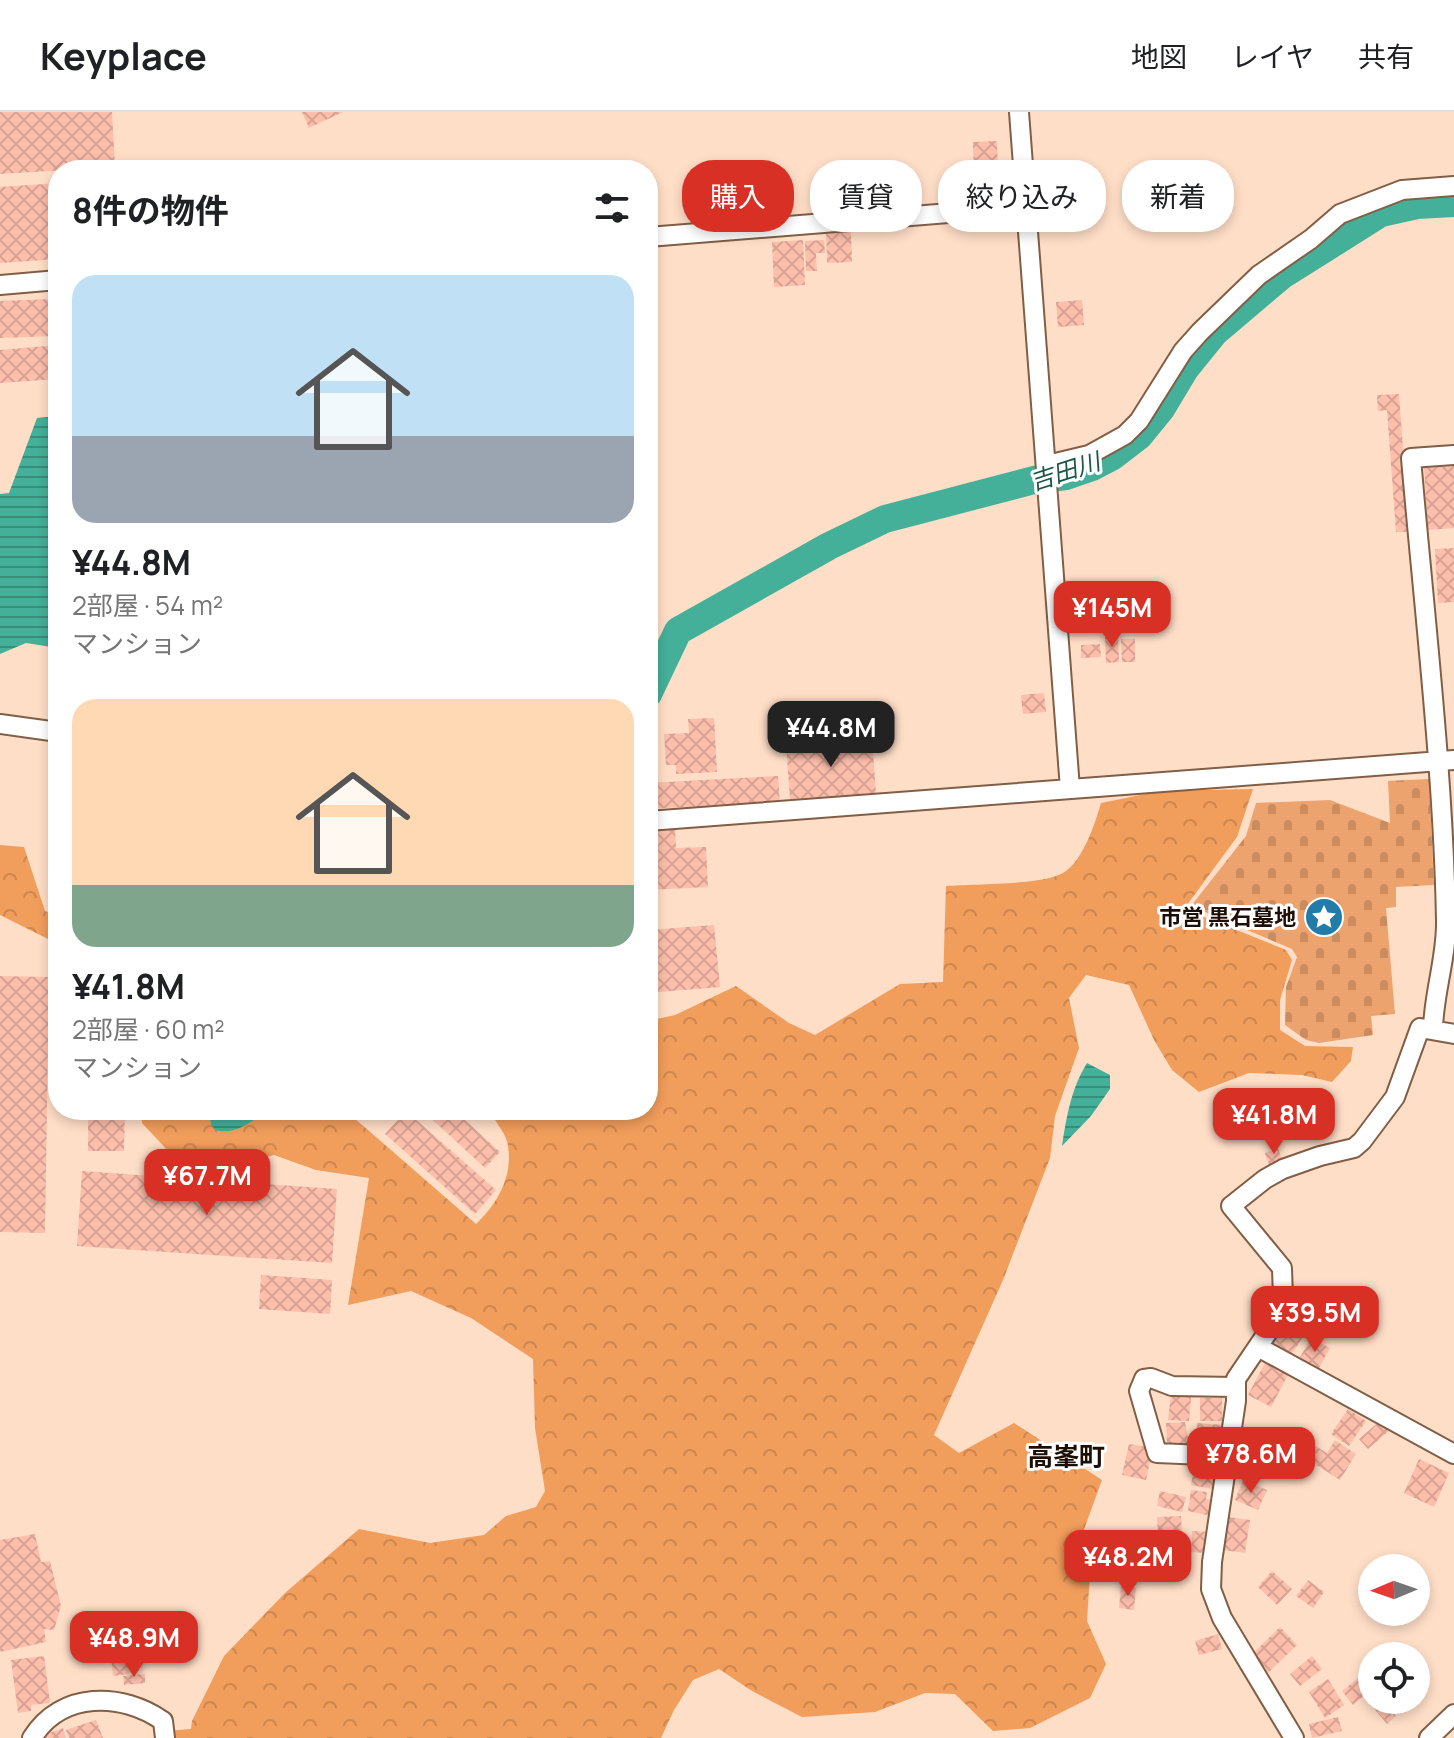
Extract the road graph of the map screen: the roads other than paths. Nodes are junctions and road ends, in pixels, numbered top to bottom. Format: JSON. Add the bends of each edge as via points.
{"nodes":[{"id":1,"x":1019,"y":112,"type":"edge"},
{"id":2,"x":1022,"y":160,"type":"edge"},
{"id":3,"x":1454,"y":186,"type":"edge"},
{"id":4,"x":938,"y":214,"type":"edge"},
{"id":5,"x":1027,"y":232,"type":"edge"},
{"id":6,"x":658,"y":236,"type":"edge"},
{"id":7,"x":48,"y":281,"type":"edge"},
{"id":8,"x":0,"y":285,"type":"edge"},
{"id":9,"x":1454,"y":455,"type":"edge"},
{"id":10,"x":1047,"y":465,"type":"junction"},
{"id":11,"x":0,"y":724,"type":"edge"},
{"id":12,"x":48,"y":731,"type":"edge"},
{"id":13,"x":1446,"y":761,"type":"edge"},
{"id":14,"x":1070,"y":789,"type":"junction"},
{"id":15,"x":658,"y":820,"type":"edge"},
{"id":16,"x":1433,"y":1028,"type":"junction"},
{"id":17,"x":1454,"y":1034,"type":"edge"},
{"id":18,"x":1258,"y":1347,"type":"junction"},
{"id":19,"x":1236,"y":1387,"type":"junction"},
{"id":20,"x":1454,"y":1454,"type":"edge"},
{"id":21,"x":1228,"y":1456,"type":"junction"},
{"id":22,"x":1454,"y":1714,"type":"edge"},
{"id":23,"x":32,"y":1738,"type":"edge"},
{"id":24,"x":165,"y":1738,"type":"edge"},
{"id":25,"x":1294,"y":1738,"type":"edge"},
{"id":26,"x":1429,"y":1738,"type":"edge"}],
"edges":[{"from":1,"to":2,"type":"street"},
{"from":3,"to":10,"type":"street","via":[[1402,190],[1340,214],[1259,275],[1200,332],[1125,435],[1089,455]]},
{"from":4,"to":6,"type":"street"},
{"from":5,"to":10,"type":"street"},
{"from":7,"to":8,"type":"street"},
{"from":9,"to":13,"type":"street","via":[[1411,458]]},
{"from":10,"to":14,"type":"street"},
{"from":11,"to":12,"type":"street"},
{"from":13,"to":14,"type":"street"},
{"from":13,"to":16,"type":"street","via":[[1446,923]]},
{"from":14,"to":15,"type":"street"},
{"from":16,"to":17,"type":"street"},
{"from":16,"to":18,"type":"street","via":[[1420,1028],[1395,1097],[1362,1141],[1283,1169],[1231,1206],[1282,1268],[1280,1314]]},
{"from":18,"to":19,"type":"street"},
{"from":18,"to":20,"type":"street"},
{"from":19,"to":21,"type":"street"},
{"from":19,"to":21,"type":"street","via":[[1172,1386],[1151,1378],[1144,1379],[1139,1391],[1157,1453]]},
{"from":21,"to":25,"type":"street","via":[[1211,1589],[1222,1618]]},
{"from":22,"to":26,"type":"street"},
{"from":23,"to":24,"type":"street","via":[[66,1705],[106,1699],[147,1709],[163,1721]]}]}
